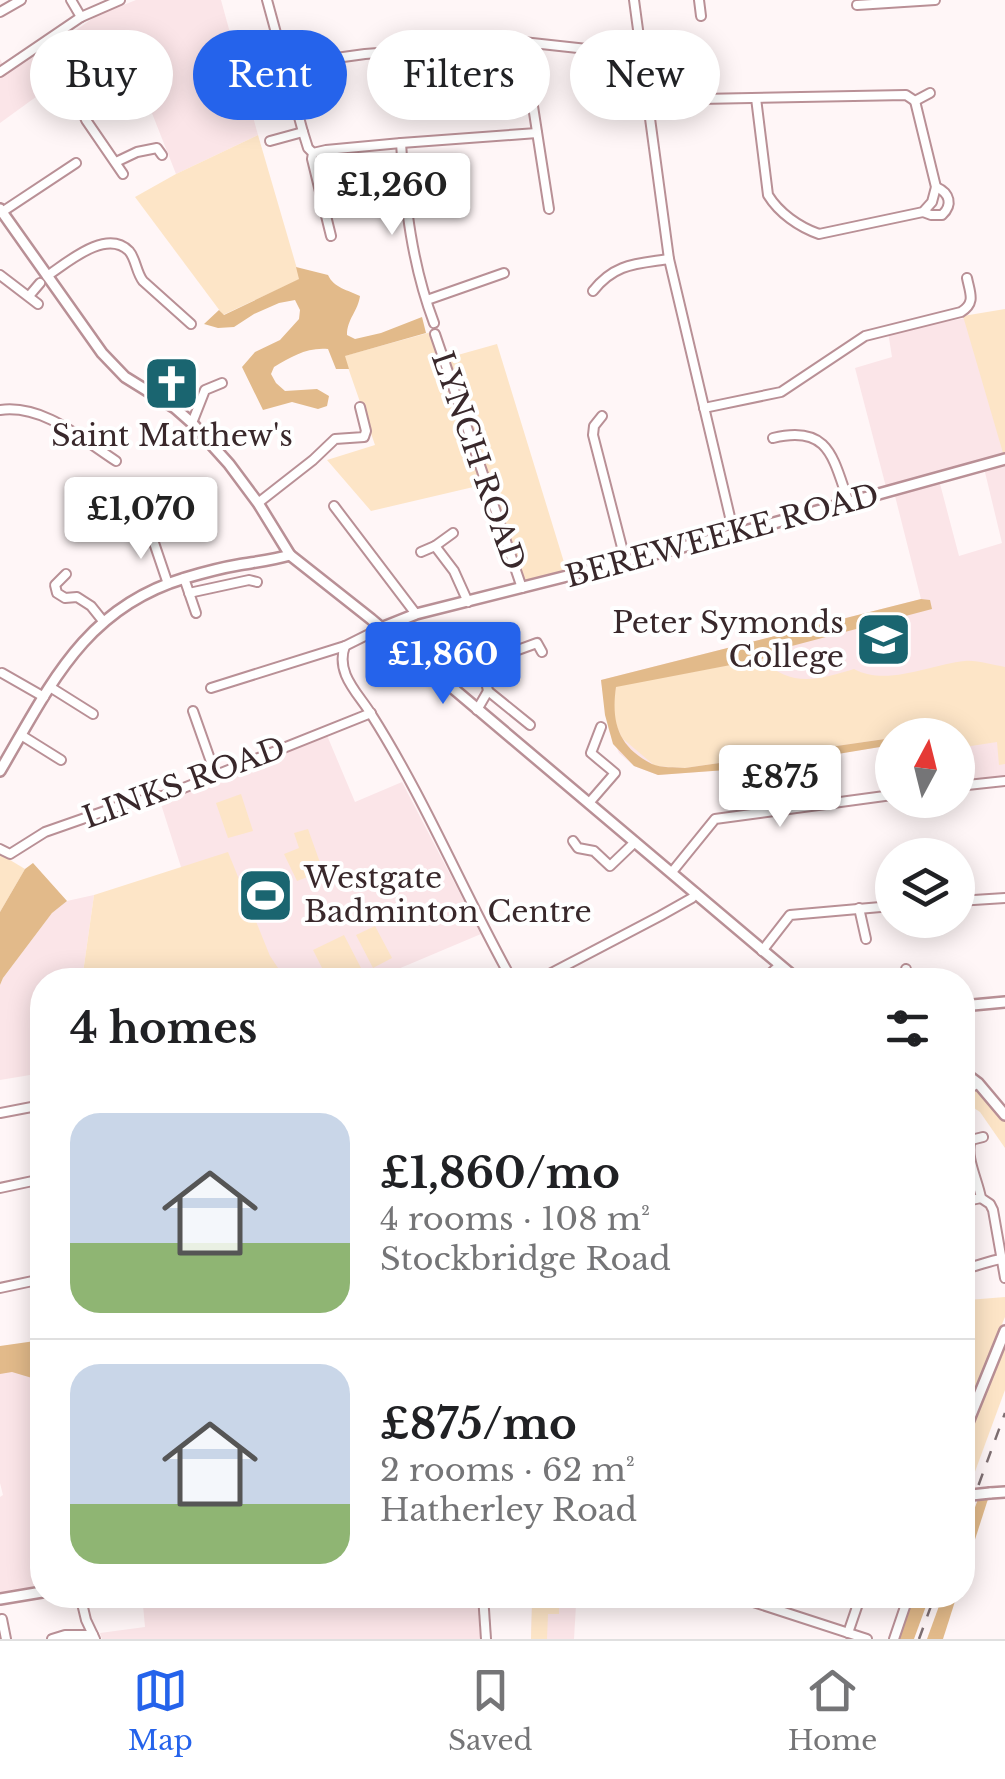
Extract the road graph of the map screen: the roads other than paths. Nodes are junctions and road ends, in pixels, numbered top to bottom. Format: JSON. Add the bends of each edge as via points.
{"nodes":[{"id":1,"x":20,"y":0,"type":"edge"},
{"id":2,"x":71,"y":0,"type":"edge"},
{"id":3,"x":120,"y":0,"type":"edge"},
{"id":4,"x":267,"y":0,"type":"edge"},
{"id":5,"x":634,"y":0,"type":"edge"},
{"id":6,"x":699,"y":0,"type":"edge"},
{"id":7,"x":935,"y":0,"type":"edge"},
{"id":8,"x":98,"y":4,"type":"edge"},
{"id":9,"x":856,"y":5,"type":"dead end"},
{"id":10,"x":0,"y":12,"type":"edge"},
{"id":11,"x":701,"y":16,"type":"dead end"},
{"id":12,"x":80,"y":17,"type":"junction"},
{"id":13,"x":62,"y":30,"type":"edge"},
{"id":14,"x":275,"y":30,"type":"edge"},
{"id":15,"x":638,"y":30,"type":"edge"},
{"id":16,"x":30,"y":52,"type":"edge"},
{"id":17,"x":0,"y":72,"type":"edge"},
{"id":18,"x":930,"y":93,"type":"dead end"},
{"id":19,"x":756,"y":98,"type":"junction"},
{"id":20,"x":720,"y":99,"type":"edge"},
{"id":21,"x":915,"y":100,"type":"junction"},
{"id":22,"x":86,"y":120,"type":"edge"},
{"id":23,"x":299,"y":120,"type":"edge"},
{"id":24,"x":534,"y":120,"type":"edge"},
{"id":25,"x":651,"y":120,"type":"edge"},
{"id":26,"x":302,"y":132,"type":"junction"},
{"id":27,"x":536,"y":133,"type":"junction"},
{"id":28,"x":270,"y":140,"type":"dead end"},
{"id":29,"x":401,"y":143,"type":"junction"},
{"id":30,"x":313,"y":153,"type":"junction"},
{"id":31,"x":162,"y":155,"type":"dead end"},
{"id":32,"x":116,"y":162,"type":"junction"},
{"id":33,"x":76,"y":163,"type":"dead end"},
{"id":34,"x":123,"y":174,"type":"dead end"},
{"id":35,"x":936,"y":187,"type":"junction"},
{"id":36,"x":549,"y":209,"type":"dead end"},
{"id":37,"x":1,"y":211,"type":"edge"},
{"id":38,"x":923,"y":212,"type":"junction"},
{"id":39,"x":331,"y":236,"type":"dead end"},
{"id":40,"x":669,"y":259,"type":"junction"},
{"id":41,"x":504,"y":273,"type":"dead end"},
{"id":42,"x":0,"y":275,"type":"edge"},
{"id":43,"x":967,"y":278,"type":"dead end"},
{"id":44,"x":44,"y":280,"type":"junction"},
{"id":45,"x":593,"y":291,"type":"dead end"},
{"id":46,"x":29,"y":296,"type":"junction"},
{"id":47,"x":427,"y":300,"type":"junction"},
{"id":48,"x":38,"y":304,"type":"dead end"},
{"id":49,"x":434,"y":323,"type":"dead end"},
{"id":50,"x":191,"y":324,"type":"dead end"},
{"id":51,"x":435,"y":334,"type":"dead end"},
{"id":52,"x":222,"y":384,"type":"dead end"},
{"id":53,"x":360,"y":406,"type":"dead end"},
{"id":54,"x":704,"y":408,"type":"junction"},
{"id":55,"x":0,"y":410,"type":"edge"},
{"id":56,"x":602,"y":416,"type":"dead end"},
{"id":57,"x":192,"y":423,"type":"junction"},
{"id":58,"x":773,"y":438,"type":"dead end"},
{"id":59,"x":1005,"y":460,"type":"edge"},
{"id":60,"x":116,"y":461,"type":"dead end"},
{"id":61,"x":848,"y":502,"type":"junction"},
{"id":62,"x":258,"y":503,"type":"junction"},
{"id":63,"x":334,"y":506,"type":"dead end"},
{"id":64,"x":149,"y":528,"type":"dead end"},
{"id":65,"x":453,"y":533,"type":"dead end"},
{"id":66,"x":734,"y":534,"type":"junction"},
{"id":67,"x":435,"y":546,"type":"junction"},
{"id":68,"x":421,"y":552,"type":"dead end"},
{"id":69,"x":290,"y":555,"type":"junction"},
{"id":70,"x":626,"y":562,"type":"junction"},
{"id":71,"x":66,"y":574,"type":"dead end"},
{"id":72,"x":184,"y":578,"type":"junction"},
{"id":73,"x":258,"y":582,"type":"dead end"},
{"id":74,"x":168,"y":584,"type":"junction"},
{"id":75,"x":522,"y":588,"type":"junction"},
{"id":76,"x":189,"y":593,"type":"junction"},
{"id":77,"x":468,"y":602,"type":"junction"},
{"id":78,"x":196,"y":612,"type":"dead end"},
{"id":79,"x":416,"y":614,"type":"junction"},
{"id":80,"x":103,"y":622,"type":"junction"},
{"id":81,"x":381,"y":628,"type":"junction"},
{"id":82,"x":345,"y":646,"type":"junction"},
{"id":83,"x":542,"y":652,"type":"dead end"},
{"id":84,"x":2,"y":674,"type":"edge"},
{"id":85,"x":50,"y":688,"type":"junction"},
{"id":86,"x":211,"y":688,"type":"dead end"},
{"id":87,"x":488,"y":691,"type":"junction"},
{"id":88,"x":44,"y":698,"type":"junction"},
{"id":89,"x":477,"y":710,"type":"junction"},
{"id":90,"x":192,"y":711,"type":"dead end"},
{"id":91,"x":93,"y":714,"type":"dead end"},
{"id":92,"x":371,"y":714,"type":"junction"},
{"id":93,"x":530,"y":725,"type":"dead end"},
{"id":94,"x":601,"y":727,"type":"dead end"},
{"id":95,"x":21,"y":735,"type":"junction"},
{"id":96,"x":4,"y":756,"type":"edge"},
{"id":97,"x":61,"y":760,"type":"dead end"},
{"id":98,"x":0,"y":770,"type":"edge"},
{"id":99,"x":216,"y":776,"type":"junction"},
{"id":100,"x":1005,"y":781,"type":"edge"},
{"id":101,"x":975,"y":784,"type":"edge"},
{"id":102,"x":875,"y":797,"type":"edge"},
{"id":103,"x":589,"y":804,"type":"junction"},
{"id":104,"x":572,"y":841,"type":"dead end"},
{"id":105,"x":635,"y":842,"type":"junction"},
{"id":106,"x":0,"y":848,"type":"edge"},
{"id":107,"x":672,"y":872,"type":"junction"},
{"id":108,"x":696,"y":894,"type":"junction"},
{"id":109,"x":1005,"y":898,"type":"edge"},
{"id":110,"x":975,"y":901,"type":"edge"},
{"id":111,"x":875,"y":907,"type":"edge"},
{"id":112,"x":859,"y":908,"type":"junction"},
{"id":113,"x":866,"y":939,"type":"dead end"},
{"id":114,"x":762,"y":950,"type":"junction"},
{"id":115,"x":780,"y":965,"type":"junction"},
{"id":116,"x":505,"y":968,"type":"edge"},
{"id":117,"x":561,"y":968,"type":"edge"},
{"id":118,"x":777,"y":968,"type":"edge"},
{"id":119,"x":784,"y":968,"type":"edge"},
{"id":120,"x":1005,"y":1002,"type":"edge"},
{"id":121,"x":975,"y":1005,"type":"edge"},
{"id":122,"x":975,"y":1082,"type":"edge"},
{"id":123,"x":978,"y":1084,"type":"junction"},
{"id":124,"x":975,"y":1086,"type":"edge"},
{"id":125,"x":30,"y":1107,"type":"edge"},
{"id":126,"x":0,"y":1113,"type":"edge"},
{"id":127,"x":1005,"y":1115,"type":"edge"},
{"id":128,"x":983,"y":1136,"type":"dead end"},
{"id":129,"x":975,"y":1138,"type":"edge"},
{"id":130,"x":975,"y":1172,"type":"edge"},
{"id":131,"x":30,"y":1182,"type":"edge"},
{"id":132,"x":0,"y":1188,"type":"edge"},
{"id":133,"x":982,"y":1198,"type":"junction"},
{"id":134,"x":975,"y":1199,"type":"edge"},
{"id":135,"x":1002,"y":1259,"type":"junction"},
{"id":136,"x":975,"y":1268,"type":"edge"},
{"id":137,"x":1005,"y":1278,"type":"edge"},
{"id":138,"x":30,"y":1282,"type":"edge"},
{"id":139,"x":0,"y":1288,"type":"edge"},
{"id":140,"x":1005,"y":1332,"type":"edge"},
{"id":141,"x":975,"y":1400,"type":"edge"},
{"id":142,"x":1005,"y":1492,"type":"edge"},
{"id":143,"x":975,"y":1495,"type":"edge"},
{"id":144,"x":30,"y":1594,"type":"edge"},
{"id":145,"x":0,"y":1600,"type":"edge"},
{"id":146,"x":82,"y":1608,"type":"edge"},
{"id":147,"x":484,"y":1608,"type":"edge"},
{"id":148,"x":772,"y":1608,"type":"edge"},
{"id":149,"x":857,"y":1608,"type":"edge"},
{"id":150,"x":904,"y":1608,"type":"edge"},
{"id":151,"x":2,"y":1619,"type":"edge"},
{"id":152,"x":848,"y":1633,"type":"junction"},
{"id":153,"x":94,"y":1637,"type":"edge"},
{"id":154,"x":6,"y":1639,"type":"edge"},
{"id":155,"x":52,"y":1639,"type":"edge"},
{"id":156,"x":486,"y":1639,"type":"edge"},
{"id":157,"x":867,"y":1639,"type":"edge"},
{"id":158,"x":894,"y":1639,"type":"edge"}],
"edges":[{"from":1,"to":10,"type":"street"},
{"from":2,"to":12,"type":"street"},
{"from":3,"to":8,"type":"street"},
{"from":4,"to":14,"type":"street"},
{"from":5,"to":15,"type":"street"},
{"from":6,"to":11,"type":"street"},
{"from":7,"to":9,"type":"street"},
{"from":8,"to":12,"type":"street"},
{"from":12,"to":13,"type":"street"},
{"from":16,"to":17,"type":"street"},
{"from":18,"to":21,"type":"street"},
{"from":19,"to":20,"type":"street"},
{"from":19,"to":21,"type":"street"},
{"from":19,"to":38,"type":"street","via":[[768,195],[792,220],[819,234]]},
{"from":21,"to":35,"type":"street"},
{"from":22,"to":32,"type":"street"},
{"from":23,"to":26,"type":"street"},
{"from":24,"to":27,"type":"street"},
{"from":25,"to":40,"type":"street"},
{"from":26,"to":28,"type":"street"},
{"from":26,"to":30,"type":"street"},
{"from":27,"to":29,"type":"street"},
{"from":27,"to":36,"type":"street"},
{"from":29,"to":30,"type":"street"},
{"from":29,"to":47,"type":"street","via":[[406,211]]},
{"from":30,"to":39,"type":"street"},
{"from":31,"to":32,"type":"street","via":[[156,148]]},
{"from":32,"to":34,"type":"street"},
{"from":33,"to":37,"type":"street"},
{"from":35,"to":38,"type":"street"},
{"from":35,"to":38,"type":"street","via":[[950,201],[946,211]]},
{"from":37,"to":44,"type":"main road"},
{"from":40,"to":45,"type":"street","via":[[625,265]]},
{"from":40,"to":54,"type":"street"},
{"from":41,"to":47,"type":"street"},
{"from":42,"to":46,"type":"street"},
{"from":43,"to":54,"type":"street","via":[[972,301],[961,312],[865,336],[781,392]]},
{"from":44,"to":46,"type":"street"},
{"from":44,"to":50,"type":"street","via":[[96,245],[117,244]]},
{"from":44,"to":57,"type":"main road","via":[[125,378]]},
{"from":46,"to":48,"type":"street"},
{"from":47,"to":49,"type":"street"},
{"from":51,"to":75,"type":"street","name":"LYNCH ROAD"},
{"from":52,"to":57,"type":"street","via":[[205,390]]},
{"from":53,"to":62,"type":"street","via":[[364,437],[334,440]]},
{"from":54,"to":66,"type":"street"},
{"from":55,"to":60,"type":"street","via":[[44,418]]},
{"from":56,"to":70,"type":"street","via":[[593,435]]},
{"from":57,"to":62,"type":"main road"},
{"from":58,"to":61,"type":"street","via":[[804,434],[822,442]]},
{"from":59,"to":61,"type":"main road","name":"BEREWEEKE ROAD"},
{"from":61,"to":66,"type":"main road","name":"BEREWEEKE ROAD"},
{"from":62,"to":69,"type":"main road"},
{"from":63,"to":79,"type":"street"},
{"from":64,"to":74,"type":"street"},
{"from":65,"to":67,"type":"street"},
{"from":66,"to":70,"type":"main road","name":"BEREWEEKE ROAD"},
{"from":67,"to":68,"type":"street"},
{"from":67,"to":77,"type":"street"},
{"from":69,"to":72,"type":"main road"},
{"from":69,"to":81,"type":"main road"},
{"from":70,"to":75,"type":"main road","name":"BEREWEEKE ROAD"},
{"from":71,"to":80,"type":"street","via":[[55,584],[57,594],[77,597]]},
{"from":72,"to":74,"type":"main road"},
{"from":72,"to":76,"type":"street"},
{"from":73,"to":76,"type":"street"},
{"from":74,"to":80,"type":"main road"},
{"from":75,"to":77,"type":"main road","name":"BEREWEEKE ROAD"},
{"from":76,"to":78,"type":"street"},
{"from":77,"to":79,"type":"main road","name":"BEREWEEKE ROAD"},
{"from":79,"to":81,"type":"main road","name":"BEREWEEKE ROAD"},
{"from":80,"to":85,"type":"main road"},
{"from":81,"to":82,"type":"street"},
{"from":81,"to":89,"type":"main road"},
{"from":82,"to":86,"type":"street"},
{"from":82,"to":92,"type":"street","via":[[342,667]]},
{"from":83,"to":87,"type":"street","via":[[537,643],[482,664]]},
{"from":84,"to":88,"type":"street"},
{"from":85,"to":88,"type":"main road"},
{"from":85,"to":91,"type":"street"},
{"from":87,"to":89,"type":"street"},
{"from":87,"to":93,"type":"street"},
{"from":88,"to":95,"type":"main road"},
{"from":89,"to":103,"type":"main road"},
{"from":90,"to":99,"type":"street"},
{"from":92,"to":99,"type":"street","name":"LINKS ROAD"},
{"from":92,"to":116,"type":"street"},
{"from":94,"to":103,"type":"street","via":[[591,753],[615,773]]},
{"from":95,"to":96,"type":"main road"},
{"from":95,"to":97,"type":"street"},
{"from":96,"to":98,"type":"main road"},
{"from":99,"to":106,"type":"street","name":"LINKS ROAD","via":[[45,832],[10,854]]},
{"from":100,"to":101,"type":"street"},
{"from":102,"to":107,"type":"street","via":[[715,819]]},
{"from":103,"to":105,"type":"main road"},
{"from":104,"to":105,"type":"street","via":[[610,866]]},
{"from":105,"to":107,"type":"main road"},
{"from":107,"to":108,"type":"main road"},
{"from":108,"to":114,"type":"main road"},
{"from":108,"to":117,"type":"street"},
{"from":109,"to":110,"type":"street"},
{"from":111,"to":112,"type":"street"},
{"from":112,"to":113,"type":"street"},
{"from":112,"to":114,"type":"street","via":[[790,916]]},
{"from":114,"to":115,"type":"main road"},
{"from":115,"to":118,"type":"street"},
{"from":115,"to":119,"type":"main road"},
{"from":120,"to":121,"type":"main road"},
{"from":122,"to":123,"type":"main road"},
{"from":123,"to":124,"type":"street"},
{"from":123,"to":127,"type":"main road"},
{"from":125,"to":126,"type":"street"},
{"from":128,"to":129,"type":"street"},
{"from":130,"to":133,"type":"street"},
{"from":131,"to":132,"type":"street"},
{"from":133,"to":134,"type":"street"},
{"from":133,"to":135,"type":"street","via":[[993,1210]]},
{"from":135,"to":136,"type":"street"},
{"from":135,"to":137,"type":"street"},
{"from":138,"to":139,"type":"street"},
{"from":140,"to":141,"type":"main road"},
{"from":142,"to":143,"type":"main road","bridge":true},
{"from":144,"to":145,"type":"main road"},
{"from":146,"to":153,"type":"street"},
{"from":147,"to":156,"type":"street"},
{"from":148,"to":152,"type":"street"},
{"from":149,"to":152,"type":"street"},
{"from":150,"to":158,"type":"street"},
{"from":151,"to":154,"type":"street"},
{"from":152,"to":157,"type":"street"},
{"from":153,"to":155,"type":"street"}]}
